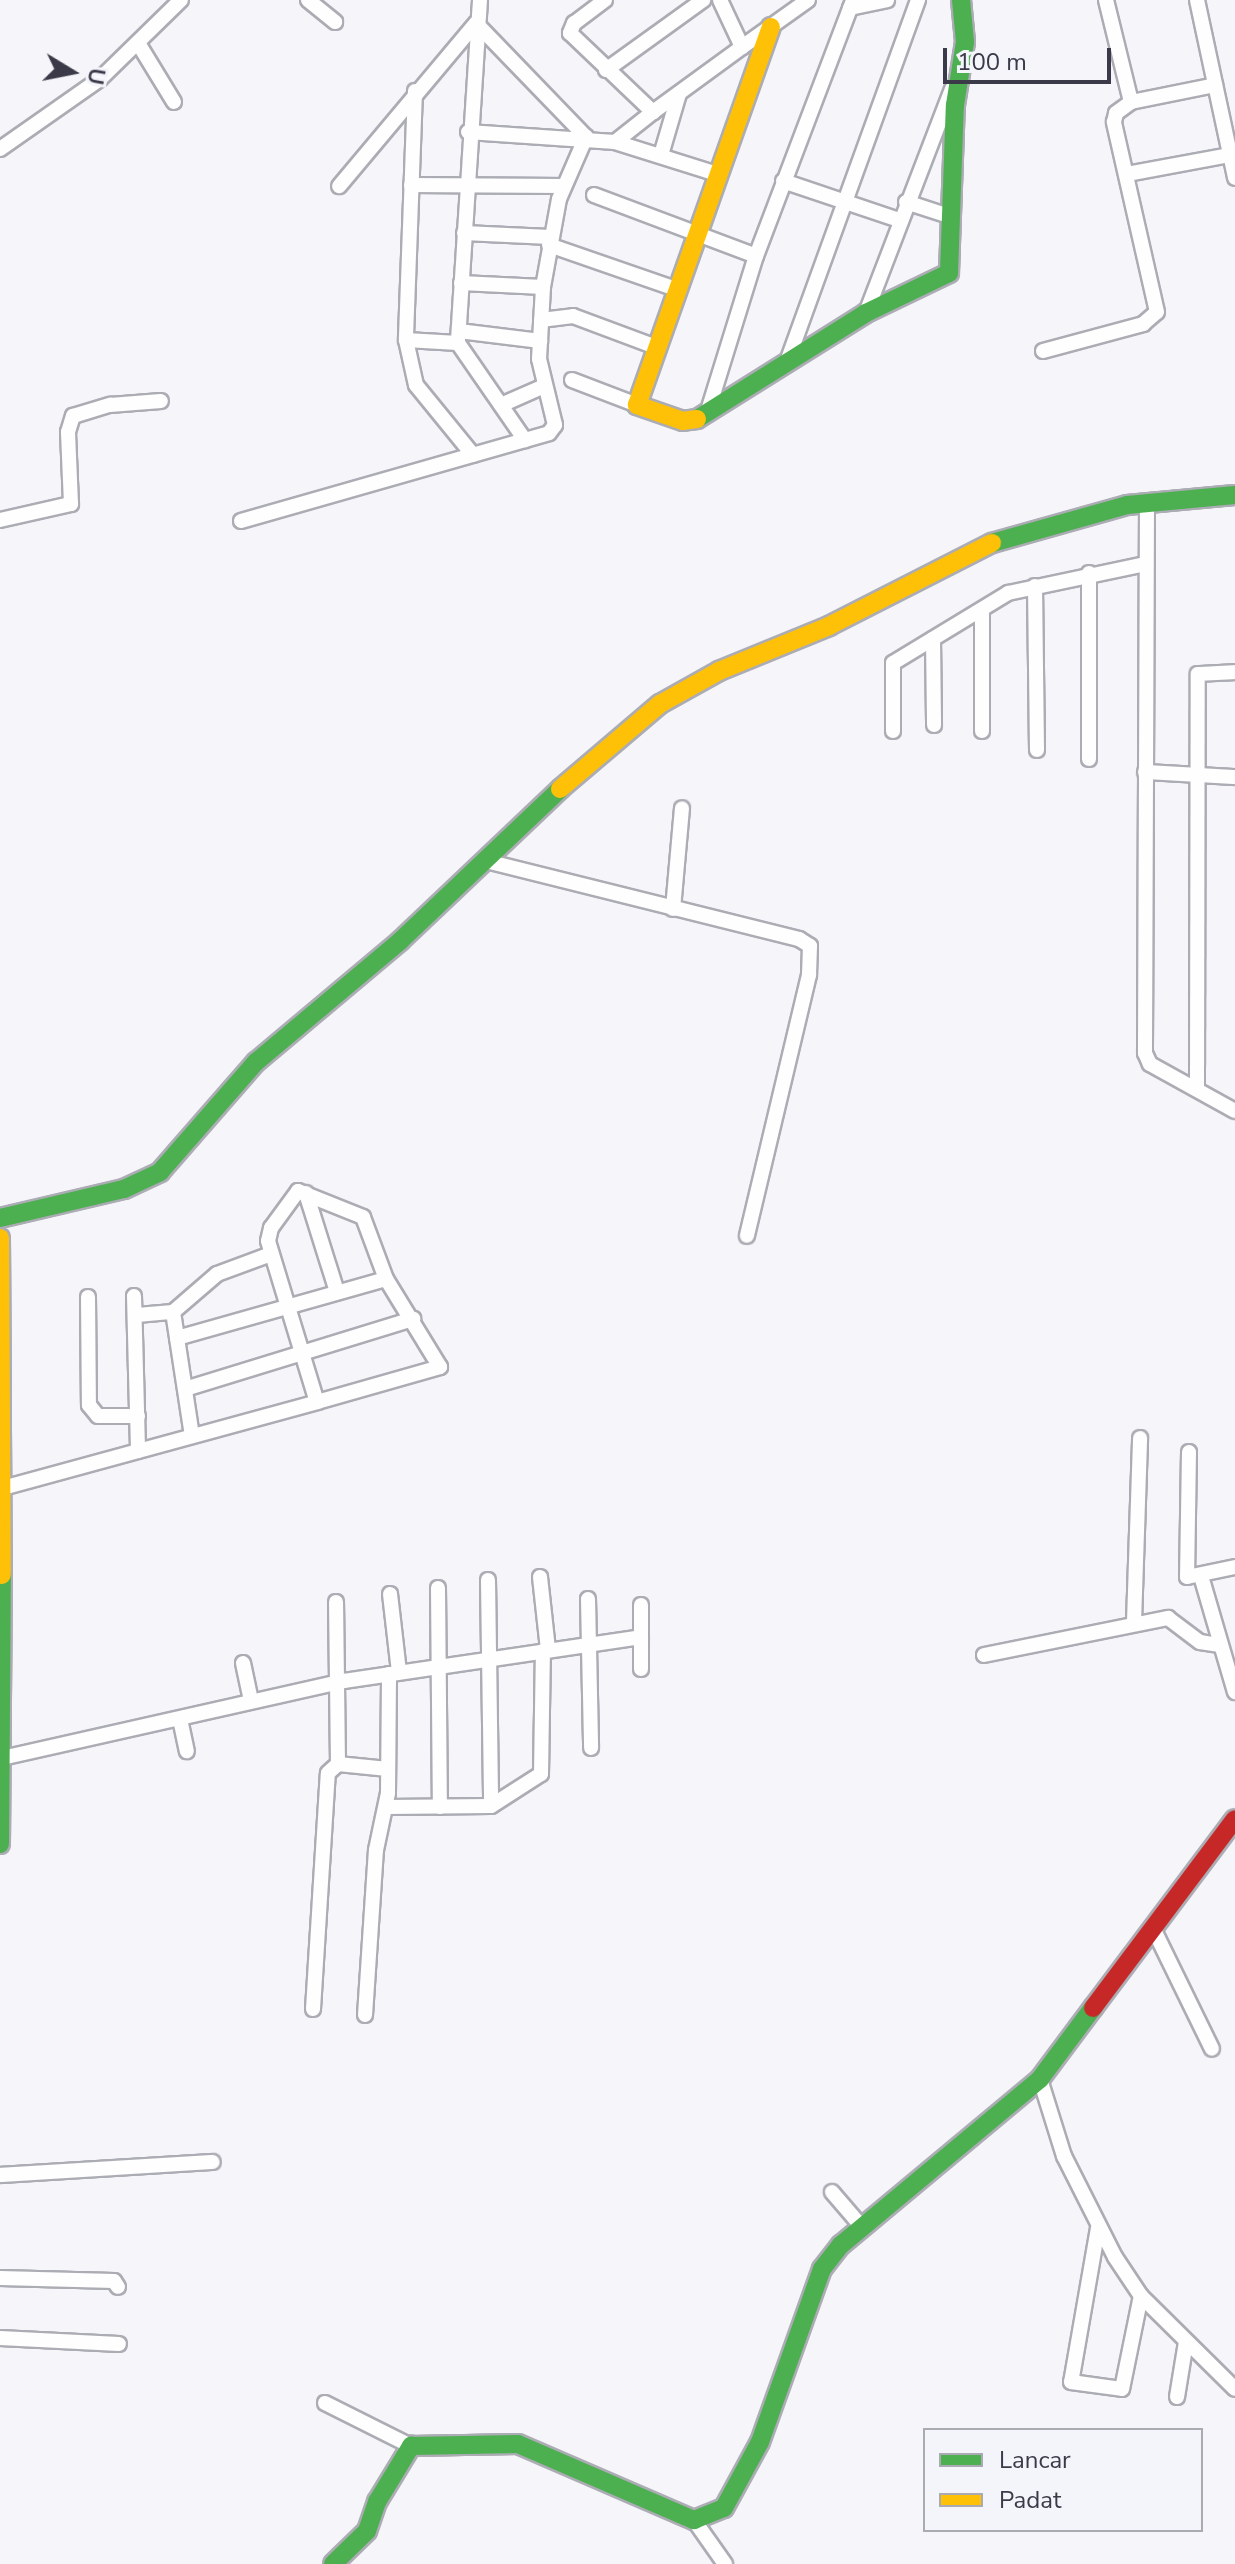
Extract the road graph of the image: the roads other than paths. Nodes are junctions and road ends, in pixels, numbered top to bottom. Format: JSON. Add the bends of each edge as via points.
{"nodes":[{"id":1,"x":181,"y":0,"type":"edge"},
{"id":2,"x":308,"y":0,"type":"edge"},
{"id":3,"x":480,"y":0,"type":"edge"},
{"id":4,"x":605,"y":0,"type":"edge"},
{"id":5,"x":703,"y":0,"type":"edge"},
{"id":6,"x":720,"y":0,"type":"edge"},
{"id":7,"x":808,"y":0,"type":"edge"},
{"id":8,"x":887,"y":0,"type":"edge"},
{"id":9,"x":918,"y":0,"type":"edge"},
{"id":10,"x":961,"y":0,"type":"edge"},
{"id":11,"x":1106,"y":0,"type":"edge"},
{"id":12,"x":1197,"y":0,"type":"edge"},
{"id":13,"x":851,"y":4,"type":"edge"},
{"id":14,"x":335,"y":22,"type":"dead end"},
{"id":15,"x":476,"y":23,"type":"junction"},
{"id":16,"x":771,"y":27,"type":"junction"},
{"id":17,"x":138,"y":43,"type":"junction"},
{"id":18,"x":742,"y":47,"type":"junction"},
{"id":19,"x":606,"y":70,"type":"junction"},
{"id":20,"x":959,"y":77,"type":"junction"},
{"id":21,"x":1215,"y":85,"type":"junction"},
{"id":22,"x":415,"y":91,"type":"junction"},
{"id":23,"x":679,"y":94,"type":"junction"},
{"id":24,"x":174,"y":102,"type":"dead end"},
{"id":25,"x":1131,"y":102,"type":"junction"},
{"id":26,"x":653,"y":112,"type":"junction"},
{"id":27,"x":468,"y":132,"type":"junction"},
{"id":28,"x":586,"y":137,"type":"junction"},
{"id":29,"x":615,"y":142,"type":"junction"},
{"id":30,"x":0,"y":149,"type":"edge"},
{"id":31,"x":661,"y":155,"type":"junction"},
{"id":32,"x":1230,"y":155,"type":"junction"},
{"id":33,"x":717,"y":174,"type":"junction"},
{"id":34,"x":1127,"y":174,"type":"junction"},
{"id":35,"x":1235,"y":178,"type":"edge"},
{"id":36,"x":783,"y":181,"type":"junction"},
{"id":37,"x":466,"y":184,"type":"junction"},
{"id":38,"x":411,"y":185,"type":"junction"},
{"id":39,"x":339,"y":186,"type":"dead end"},
{"id":40,"x":564,"y":186,"type":"junction"},
{"id":41,"x":594,"y":195,"type":"dead end"},
{"id":42,"x":844,"y":202,"type":"junction"},
{"id":43,"x":906,"y":202,"type":"junction"},
{"id":44,"x":952,"y":217,"type":"junction"},
{"id":45,"x":899,"y":220,"type":"junction"},
{"id":46,"x":464,"y":233,"type":"junction"},
{"id":47,"x":696,"y":233,"type":"junction"},
{"id":48,"x":549,"y":241,"type":"junction"},
{"id":49,"x":756,"y":256,"type":"junction"},
{"id":50,"x":461,"y":283,"type":"junction"},
{"id":51,"x":543,"y":287,"type":"junction"},
{"id":52,"x":676,"y":289,"type":"junction"},
{"id":53,"x":866,"y":313,"type":"junction"},
{"id":54,"x":541,"y":320,"type":"junction"},
{"id":55,"x":459,"y":337,"type":"junction"},
{"id":56,"x":406,"y":340,"type":"junction"},
{"id":57,"x":540,"y":341,"type":"junction"},
{"id":58,"x":656,"y":347,"type":"junction"},
{"id":59,"x":1043,"y":351,"type":"dead end"},
{"id":60,"x":787,"y":362,"type":"junction"},
{"id":61,"x":572,"y":380,"type":"dead end"},
{"id":62,"x":542,"y":387,"type":"junction"},
{"id":63,"x":161,"y":401,"type":"dead end"},
{"id":64,"x":501,"y":405,"type":"junction"},
{"id":65,"x":637,"y":405,"type":"junction"},
{"id":66,"x":707,"y":414,"type":"junction"},
{"id":67,"x":525,"y":440,"type":"junction"},
{"id":68,"x":473,"y":455,"type":"junction"},
{"id":69,"x":1235,"y":495,"type":"edge"},
{"id":70,"x":1147,"y":503,"type":"junction"},
{"id":71,"x":0,"y":520,"type":"edge"},
{"id":72,"x":241,"y":521,"type":"dead end"},
{"id":73,"x":1146,"y":564,"type":"junction"},
{"id":74,"x":1089,"y":573,"type":"junction"},
{"id":75,"x":1035,"y":586,"type":"junction"},
{"id":76,"x":982,"y":611,"type":"junction"},
{"id":77,"x":933,"y":639,"type":"junction"},
{"id":78,"x":1235,"y":672,"type":"edge"},
{"id":79,"x":934,"y":725,"type":"dead end"},
{"id":80,"x":893,"y":731,"type":"dead end"},
{"id":81,"x":982,"y":731,"type":"dead end"},
{"id":82,"x":1037,"y":750,"type":"dead end"},
{"id":83,"x":1089,"y":759,"type":"dead end"},
{"id":84,"x":1145,"y":772,"type":"junction"},
{"id":85,"x":1200,"y":775,"type":"junction"},
{"id":86,"x":1235,"y":777,"type":"edge"},
{"id":87,"x":682,"y":808,"type":"dead end"},
{"id":88,"x":486,"y":861,"type":"junction"},
{"id":89,"x":673,"y":909,"type":"junction"},
{"id":90,"x":1197,"y":1087,"type":"junction"},
{"id":91,"x":1235,"y":1111,"type":"edge"},
{"id":92,"x":306,"y":1193,"type":"junction"},
{"id":93,"x":0,"y":1218,"type":"edge"},
{"id":94,"x":747,"y":1236,"type":"dead end"},
{"id":95,"x":0,"y":1238,"type":"edge"},
{"id":96,"x":271,"y":1254,"type":"junction"},
{"id":97,"x":386,"y":1279,"type":"junction"},
{"id":98,"x":337,"y":1292,"type":"junction"},
{"id":99,"x":134,"y":1296,"type":"dead end"},
{"id":100,"x":88,"y":1297,"type":"dead end"},
{"id":101,"x":287,"y":1307,"type":"junction"},
{"id":102,"x":173,"y":1312,"type":"junction"},
{"id":103,"x":137,"y":1315,"type":"junction"},
{"id":104,"x":413,"y":1319,"type":"junction"},
{"id":105,"x":177,"y":1338,"type":"junction"},
{"id":106,"x":302,"y":1355,"type":"junction"},
{"id":107,"x":185,"y":1389,"type":"junction"},
{"id":108,"x":317,"y":1402,"type":"junction"},
{"id":109,"x":138,"y":1416,"type":"junction"},
{"id":110,"x":192,"y":1436,"type":"junction"},
{"id":111,"x":1140,"y":1438,"type":"dead end"},
{"id":112,"x":138,"y":1451,"type":"junction"},
{"id":113,"x":1189,"y":1452,"type":"dead end"},
{"id":114,"x":3,"y":1488,"type":"junction"},
{"id":115,"x":1235,"y":1567,"type":"edge"},
{"id":116,"x":1201,"y":1576,"type":"junction"},
{"id":117,"x":540,"y":1577,"type":"dead end"},
{"id":118,"x":488,"y":1580,"type":"dead end"},
{"id":119,"x":438,"y":1588,"type":"dead end"},
{"id":120,"x":390,"y":1594,"type":"dead end"},
{"id":121,"x":588,"y":1599,"type":"dead end"},
{"id":122,"x":336,"y":1602,"type":"dead end"},
{"id":123,"x":641,"y":1605,"type":"dead end"},
{"id":124,"x":1134,"y":1622,"type":"junction"},
{"id":125,"x":641,"y":1637,"type":"junction"},
{"id":126,"x":588,"y":1645,"type":"junction"},
{"id":127,"x":1220,"y":1645,"type":"junction"},
{"id":128,"x":546,"y":1650,"type":"junction"},
{"id":129,"x":984,"y":1655,"type":"dead end"},
{"id":130,"x":492,"y":1658,"type":"junction"},
{"id":131,"x":243,"y":1663,"type":"dead end"},
{"id":132,"x":440,"y":1665,"type":"junction"},
{"id":133,"x":641,"y":1669,"type":"dead end"},
{"id":134,"x":394,"y":1673,"type":"junction"},
{"id":135,"x":338,"y":1682,"type":"junction"},
{"id":136,"x":1235,"y":1692,"type":"edge"},
{"id":137,"x":251,"y":1701,"type":"junction"},
{"id":138,"x":180,"y":1719,"type":"junction"},
{"id":139,"x":591,"y":1748,"type":"dead end"},
{"id":140,"x":187,"y":1751,"type":"dead end"},
{"id":141,"x":2,"y":1758,"type":"junction"},
{"id":142,"x":338,"y":1764,"type":"junction"},
{"id":143,"x":388,"y":1769,"type":"junction"},
{"id":144,"x":491,"y":1806,"type":"junction"},
{"id":145,"x":387,"y":1807,"type":"junction"},
{"id":146,"x":440,"y":1807,"type":"junction"},
{"id":147,"x":1235,"y":1819,"type":"edge"},
{"id":148,"x":0,"y":1844,"type":"edge"},
{"id":149,"x":1154,"y":1930,"type":"junction"},
{"id":150,"x":313,"y":2009,"type":"dead end"},
{"id":151,"x":365,"y":2015,"type":"dead end"},
{"id":152,"x":1212,"y":2049,"type":"dead end"},
{"id":153,"x":1040,"y":2079,"type":"junction"},
{"id":154,"x":213,"y":2162,"type":"dead end"},
{"id":155,"x":0,"y":2175,"type":"edge"},
{"id":156,"x":832,"y":2192,"type":"dead end"},
{"id":157,"x":862,"y":2227,"type":"junction"},
{"id":158,"x":1098,"y":2228,"type":"junction"},
{"id":159,"x":0,"y":2278,"type":"edge"},
{"id":160,"x":118,"y":2287,"type":"dead end"},
{"id":161,"x":1141,"y":2296,"type":"junction"},
{"id":162,"x":0,"y":2338,"type":"edge"},
{"id":163,"x":1186,"y":2342,"type":"junction"},
{"id":164,"x":119,"y":2344,"type":"dead end"},
{"id":165,"x":1235,"y":2389,"type":"edge"},
{"id":166,"x":1177,"y":2397,"type":"dead end"},
{"id":167,"x":325,"y":2403,"type":"dead end"},
{"id":168,"x":411,"y":2446,"type":"junction"},
{"id":169,"x":694,"y":2520,"type":"junction"},
{"id":170,"x":333,"y":2564,"type":"edge"},
{"id":171,"x":725,"y":2564,"type":"edge"}],
"edges":[{"from":1,"to":17,"type":"street"},
{"from":2,"to":14,"type":"street"},
{"from":3,"to":15,"type":"street"},
{"from":4,"to":19,"type":"street","via":[[570,30]]},
{"from":5,"to":19,"type":"street"},
{"from":6,"to":18,"type":"street"},
{"from":7,"to":16,"type":"street"},
{"from":8,"to":13,"type":"street"},
{"from":9,"to":42,"type":"street"},
{"from":10,"to":20,"type":"street","via":[[965,42]]},
{"from":11,"to":25,"type":"street"},
{"from":12,"to":21,"type":"street"},
{"from":13,"to":36,"type":"street"},
{"from":15,"to":22,"type":"street"},
{"from":15,"to":27,"type":"street"},
{"from":15,"to":28,"type":"street"},
{"from":16,"to":18,"type":"street"},
{"from":16,"to":33,"type":"street"},
{"from":17,"to":24,"type":"street"},
{"from":17,"to":30,"type":"street","via":[[69,104]]},
{"from":18,"to":23,"type":"street"},
{"from":19,"to":26,"type":"street"},
{"from":20,"to":43,"type":"street"},
{"from":20,"to":44,"type":"street"},
{"from":21,"to":25,"type":"street"},
{"from":21,"to":32,"type":"street"},
{"from":22,"to":38,"type":"street"},
{"from":22,"to":39,"type":"street"},
{"from":23,"to":26,"type":"street"},
{"from":23,"to":31,"type":"street"},
{"from":25,"to":34,"type":"street","via":[[1116,113],[1114,122]]},
{"from":26,"to":29,"type":"street"},
{"from":27,"to":28,"type":"street"},
{"from":27,"to":37,"type":"street"},
{"from":28,"to":29,"type":"street"},
{"from":28,"to":40,"type":"street"},
{"from":29,"to":31,"type":"street"},
{"from":31,"to":33,"type":"street"},
{"from":32,"to":34,"type":"street"},
{"from":32,"to":35,"type":"street"},
{"from":33,"to":47,"type":"street"},
{"from":34,"to":59,"type":"street","via":[[1157,312],[1143,324]]},
{"from":36,"to":42,"type":"street"},
{"from":36,"to":49,"type":"street"},
{"from":37,"to":38,"type":"street"},
{"from":37,"to":40,"type":"street"},
{"from":37,"to":46,"type":"street"},
{"from":38,"to":56,"type":"street"},
{"from":40,"to":48,"type":"street"},
{"from":41,"to":47,"type":"street"},
{"from":42,"to":45,"type":"street"},
{"from":42,"to":60,"type":"street"},
{"from":43,"to":44,"type":"street"},
{"from":43,"to":45,"type":"street"},
{"from":44,"to":53,"type":"street","via":[[948,275]]},
{"from":45,"to":53,"type":"street"},
{"from":46,"to":48,"type":"street"},
{"from":46,"to":50,"type":"street"},
{"from":47,"to":49,"type":"street"},
{"from":47,"to":52,"type":"street"},
{"from":48,"to":51,"type":"street"},
{"from":48,"to":52,"type":"street"},
{"from":49,"to":66,"type":"street"},
{"from":50,"to":51,"type":"street"},
{"from":50,"to":55,"type":"street"},
{"from":51,"to":54,"type":"street"},
{"from":52,"to":58,"type":"street"},
{"from":53,"to":60,"type":"street"},
{"from":54,"to":57,"type":"street"},
{"from":54,"to":58,"type":"street","via":[[573,316]]},
{"from":55,"to":56,"type":"street"},
{"from":55,"to":57,"type":"street"},
{"from":55,"to":64,"type":"street"},
{"from":56,"to":68,"type":"street","via":[[416,385]]},
{"from":57,"to":62,"type":"street"},
{"from":58,"to":65,"type":"street"},
{"from":60,"to":66,"type":"street"},
{"from":61,"to":65,"type":"street"},
{"from":62,"to":64,"type":"street"},
{"from":62,"to":67,"type":"street","via":[[555,425],[549,433]]},
{"from":63,"to":71,"type":"street","via":[[73,416],[68,432],[71,504]]},
{"from":64,"to":67,"type":"street"},
{"from":65,"to":66,"type":"street","via":[[689,422]]},
{"from":67,"to":68,"type":"street"},
{"from":68,"to":72,"type":"street"},
{"from":69,"to":70,"type":"street"},
{"from":70,"to":73,"type":"street"},
{"from":70,"to":88,"type":"street","via":[[1047,523],[994,542],[829,626],[701,680],[621,733]]},
{"from":73,"to":74,"type":"street"},
{"from":73,"to":84,"type":"street"},
{"from":74,"to":75,"type":"street"},
{"from":74,"to":83,"type":"street"},
{"from":75,"to":76,"type":"street","via":[[1008,593]]},
{"from":75,"to":82,"type":"street"},
{"from":76,"to":77,"type":"street"},
{"from":76,"to":81,"type":"street"},
{"from":77,"to":79,"type":"street"},
{"from":77,"to":80,"type":"street","via":[[893,663]]},
{"from":78,"to":85,"type":"street","via":[[1198,674]]},
{"from":84,"to":85,"type":"street"},
{"from":84,"to":90,"type":"street","via":[[1145,1053],[1155,1067]]},
{"from":85,"to":86,"type":"street"},
{"from":85,"to":90,"type":"street"},
{"from":87,"to":89,"type":"street"},
{"from":88,"to":89,"type":"street"},
{"from":88,"to":93,"type":"street","via":[[256,1062],[160,1172],[124,1189]]},
{"from":89,"to":94,"type":"street","via":[[799,939],[812,951]]},
{"from":90,"to":91,"type":"street"},
{"from":92,"to":96,"type":"street","via":[[296,1193],[271,1228]]},
{"from":92,"to":97,"type":"street","via":[[363,1217]]},
{"from":92,"to":98,"type":"street"},
{"from":95,"to":114,"type":"street"},
{"from":96,"to":101,"type":"street"},
{"from":96,"to":102,"type":"street","via":[[217,1274]]},
{"from":97,"to":98,"type":"street"},
{"from":97,"to":104,"type":"street"},
{"from":98,"to":101,"type":"street"},
{"from":99,"to":103,"type":"street"},
{"from":100,"to":109,"type":"street","via":[[89,1405],[98,1416]]},
{"from":101,"to":105,"type":"street"},
{"from":101,"to":106,"type":"street"},
{"from":102,"to":103,"type":"street"},
{"from":102,"to":105,"type":"street"},
{"from":103,"to":109,"type":"street"},
{"from":104,"to":106,"type":"street"},
{"from":104,"to":108,"type":"street","via":[[440,1367]]},
{"from":105,"to":107,"type":"street"},
{"from":106,"to":107,"type":"street"},
{"from":106,"to":108,"type":"street"},
{"from":107,"to":110,"type":"street"},
{"from":108,"to":110,"type":"street"},
{"from":109,"to":112,"type":"street"},
{"from":110,"to":112,"type":"street"},
{"from":111,"to":124,"type":"street"},
{"from":112,"to":114,"type":"street"},
{"from":113,"to":116,"type":"street","via":[[1185,1573]]},
{"from":114,"to":141,"type":"street"},
{"from":115,"to":116,"type":"street"},
{"from":116,"to":127,"type":"street"},
{"from":117,"to":128,"type":"street"},
{"from":118,"to":130,"type":"street"},
{"from":119,"to":132,"type":"street"},
{"from":120,"to":134,"type":"street"},
{"from":121,"to":126,"type":"street"},
{"from":122,"to":135,"type":"street"},
{"from":123,"to":125,"type":"street"},
{"from":124,"to":127,"type":"street","via":[[1168,1618],[1200,1642]]},
{"from":124,"to":129,"type":"street"},
{"from":125,"to":126,"type":"street"},
{"from":125,"to":133,"type":"street"},
{"from":126,"to":128,"type":"street"},
{"from":126,"to":139,"type":"street"},
{"from":127,"to":136,"type":"street"},
{"from":128,"to":130,"type":"street"},
{"from":128,"to":144,"type":"street","via":[[543,1772]]},
{"from":130,"to":132,"type":"street"},
{"from":130,"to":144,"type":"street"},
{"from":131,"to":137,"type":"street"},
{"from":132,"to":134,"type":"street"},
{"from":132,"to":146,"type":"street"},
{"from":134,"to":135,"type":"street"},
{"from":134,"to":143,"type":"street"},
{"from":135,"to":137,"type":"street"},
{"from":135,"to":142,"type":"street"},
{"from":137,"to":138,"type":"street"},
{"from":138,"to":140,"type":"street"},
{"from":138,"to":141,"type":"street"},
{"from":141,"to":148,"type":"street"},
{"from":142,"to":143,"type":"street"},
{"from":142,"to":150,"type":"street","via":[[328,1773]]},
{"from":143,"to":145,"type":"street"},
{"from":144,"to":146,"type":"street"},
{"from":145,"to":146,"type":"street"},
{"from":145,"to":151,"type":"street","via":[[376,1850]]},
{"from":147,"to":149,"type":"street"},
{"from":149,"to":152,"type":"street"},
{"from":149,"to":153,"type":"street"},
{"from":153,"to":157,"type":"street"},
{"from":153,"to":158,"type":"street","via":[[1064,2156]]},
{"from":154,"to":155,"type":"street"},
{"from":156,"to":157,"type":"street"},
{"from":157,"to":169,"type":"street","via":[[822,2269],[760,2442],[724,2508]]},
{"from":158,"to":161,"type":"street"},
{"from":158,"to":161,"type":"street","via":[[1071,2382],[1122,2389]]},
{"from":159,"to":160,"type":"street","via":[[114,2281]]},
{"from":161,"to":163,"type":"street"},
{"from":162,"to":164,"type":"street"},
{"from":163,"to":165,"type":"street"},
{"from":163,"to":166,"type":"street"},
{"from":167,"to":168,"type":"street"},
{"from":168,"to":169,"type":"street","via":[[528,2447]]},
{"from":168,"to":170,"type":"street","via":[[377,2502],[367,2531]]},
{"from":169,"to":171,"type":"street"}]}
